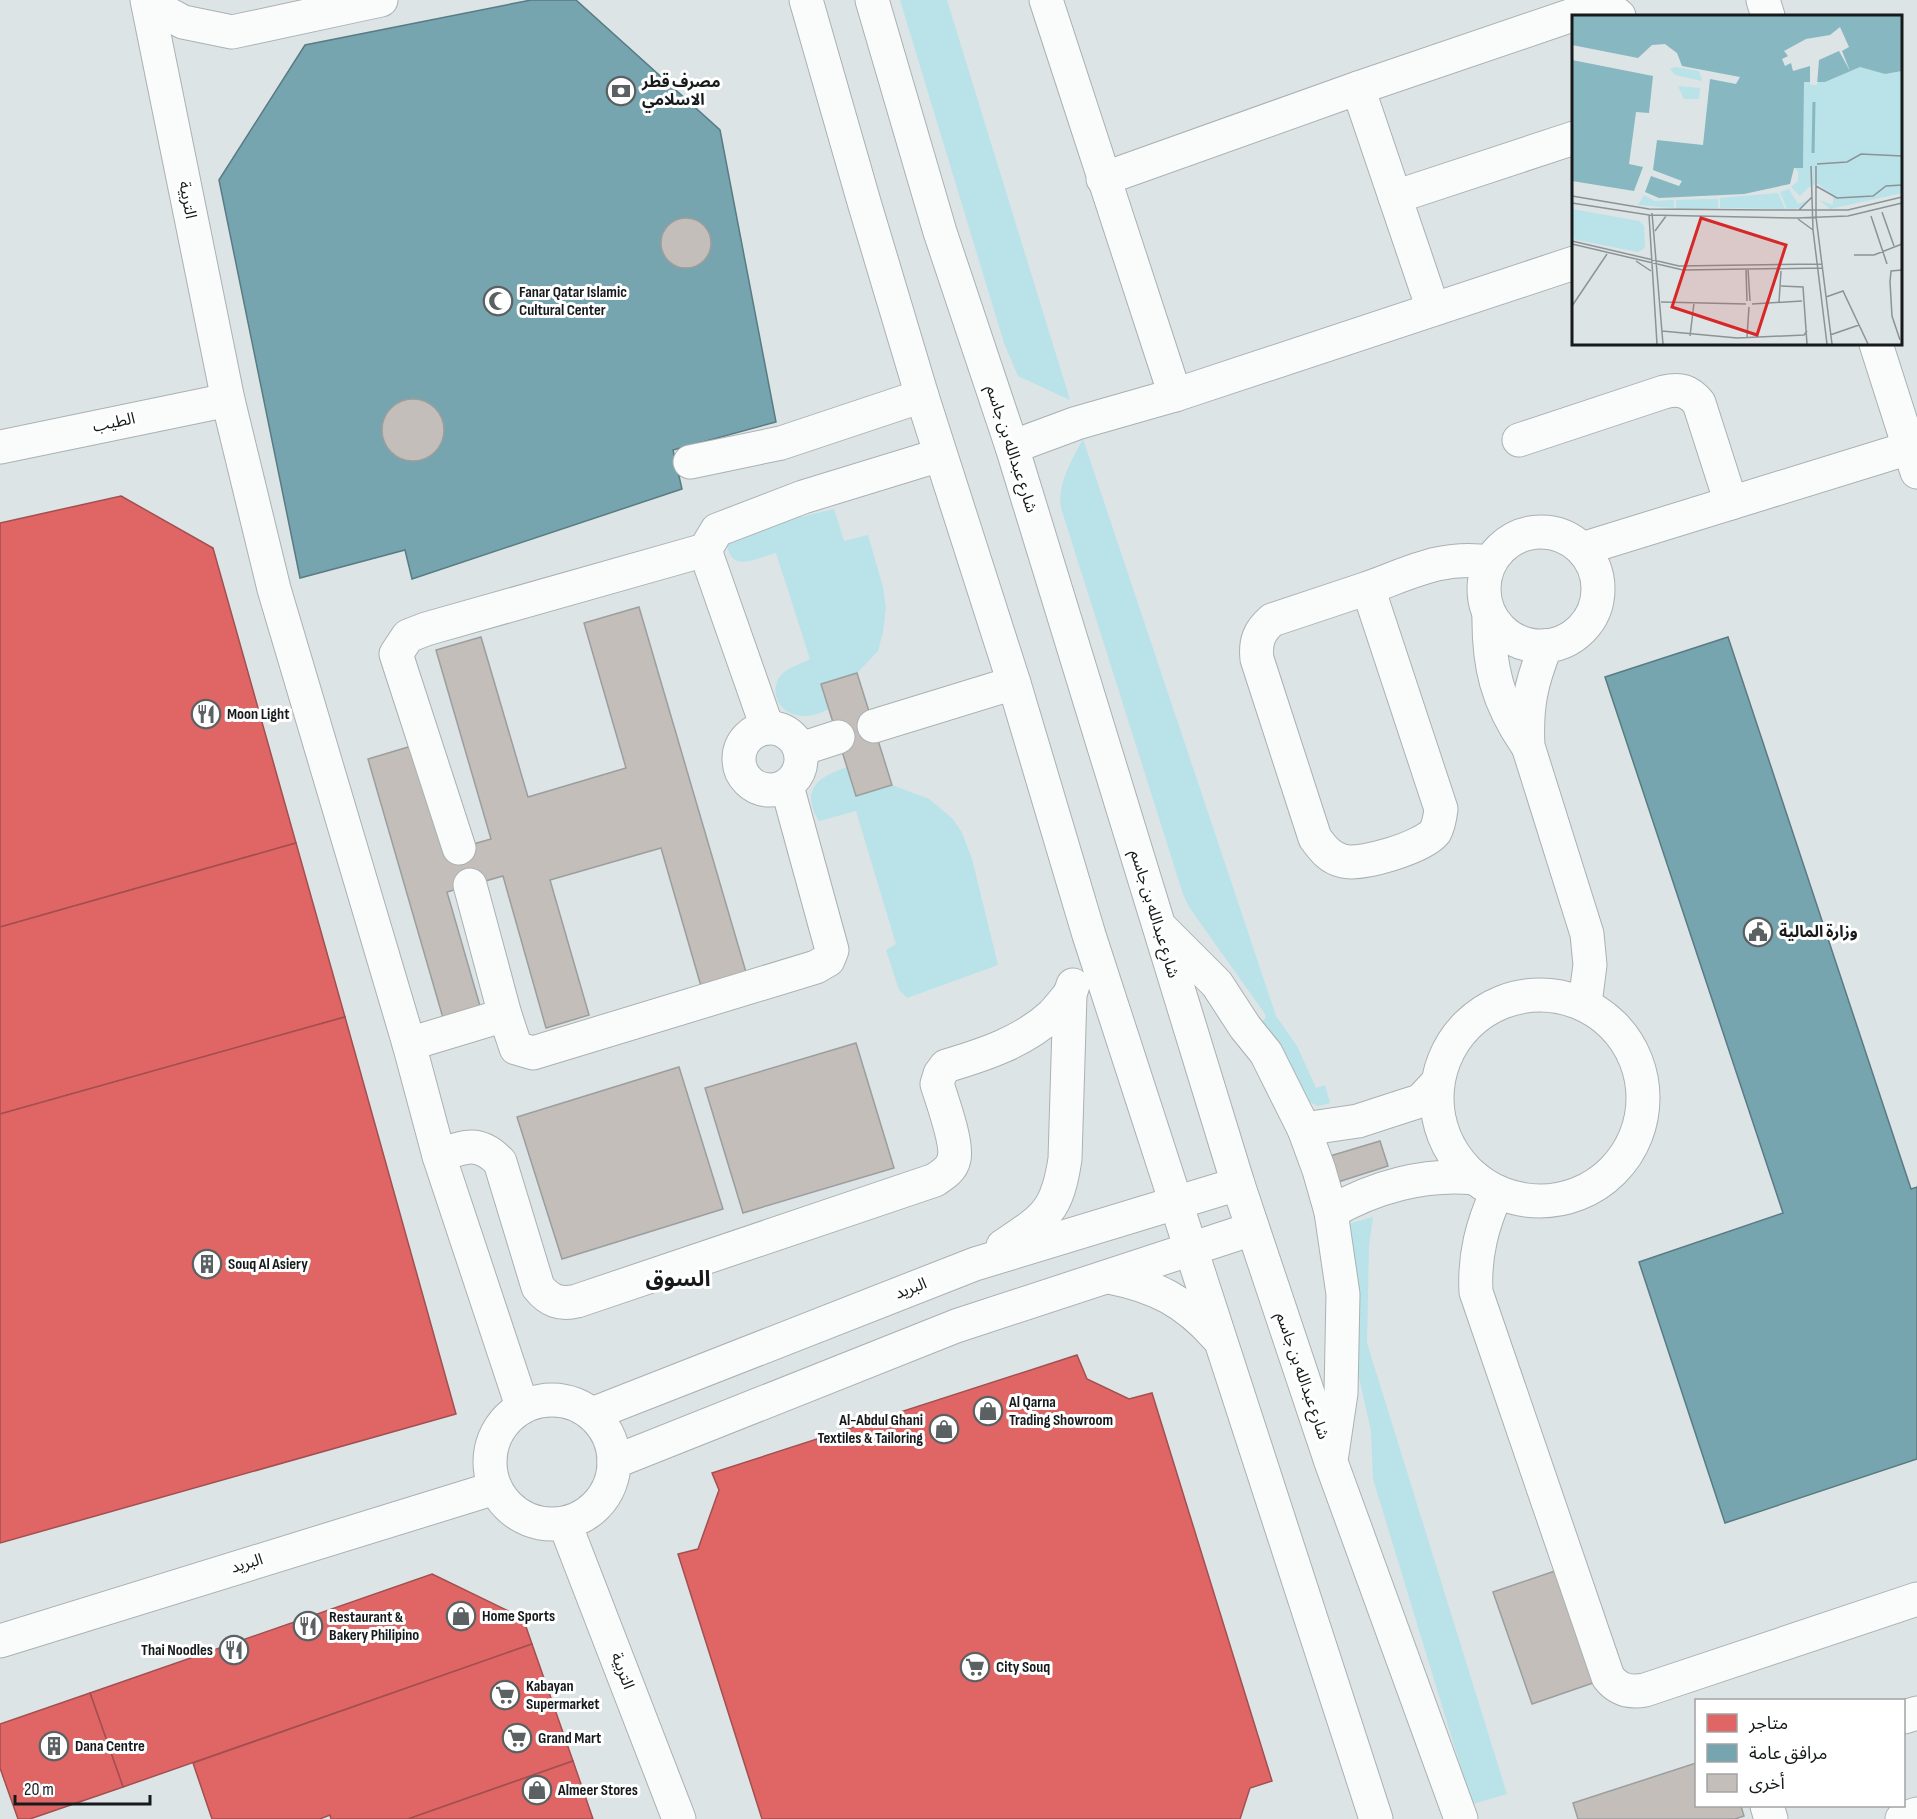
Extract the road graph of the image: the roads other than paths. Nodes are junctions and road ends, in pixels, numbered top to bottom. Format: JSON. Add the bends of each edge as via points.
{"nodes":[{"id":1,"x":381,"y":0,"type":"edge"},
{"id":2,"x":806,"y":0,"type":"edge"},
{"id":3,"x":872,"y":0,"type":"edge"},
{"id":4,"x":1046,"y":0,"type":"edge"},
{"id":5,"x":1763,"y":0,"type":"edge"},
{"id":6,"x":147,"y":2,"type":"edge"},
{"id":7,"x":1572,"y":15,"type":"edge"},
{"id":8,"x":1572,"y":15,"type":"edge"},
{"id":9,"x":1618,"y":15,"type":"edge"},
{"id":10,"x":1768,"y":15,"type":"edge"},
{"id":11,"x":1358,"y":88,"type":"junction"},
{"id":12,"x":1572,"y":139,"type":"edge"},
{"id":13,"x":1103,"y":179,"type":"junction"},
{"id":14,"x":1395,"y":198,"type":"junction"},
{"id":15,"x":1572,"y":264,"type":"edge"},
{"id":16,"x":1433,"y":309,"type":"junction"},
{"id":17,"x":1876,"y":345,"type":"edge"},
{"id":18,"x":1175,"y":395,"type":"junction"},
{"id":19,"x":922,"y":396,"type":"junction"},
{"id":20,"x":228,"y":400,"type":"junction"},
{"id":21,"x":1519,"y":440,"type":"dead end"},
{"id":22,"x":0,"y":447,"type":"edge"},
{"id":23,"x":1012,"y":447,"type":"junction"},
{"id":24,"x":940,"y":455,"type":"junction"},
{"id":25,"x":1913,"y":460,"type":"edge"},
{"id":26,"x":690,"y":462,"type":"dead end"},
{"id":27,"x":1731,"y":503,"type":"junction"},
{"id":28,"x":1582,"y":549,"type":"junction"},
{"id":29,"x":705,"y":550,"type":"junction"},
{"id":30,"x":1490,"y":562,"type":"junction"},
{"id":31,"x":1368,"y":588,"type":"junction"},
{"id":32,"x":1489,"y":613,"type":"junction"},
{"id":33,"x":1546,"y":646,"type":"junction"},
{"id":34,"x":1014,"y":683,"type":"junction"},
{"id":35,"x":874,"y":726,"type":"dead end"},
{"id":36,"x":767,"y":727,"type":"junction"},
{"id":37,"x":838,"y":737,"type":"dead end"},
{"id":38,"x":1528,"y":746,"type":"junction"},
{"id":39,"x":801,"y":749,"type":"junction"},
{"id":40,"x":787,"y":786,"type":"junction"},
{"id":41,"x":459,"y":848,"type":"dead end"},
{"id":42,"x":470,"y":885,"type":"dead end"},
{"id":43,"x":1157,"y":924,"type":"junction"},
{"id":44,"x":1089,"y":935,"type":"junction"},
{"id":45,"x":1070,"y":994,"type":"junction"},
{"id":46,"x":1585,"y":1003,"type":"junction"},
{"id":47,"x":506,"y":1015,"type":"junction"},
{"id":48,"x":409,"y":1044,"type":"junction"},
{"id":49,"x":1437,"y":1083,"type":"junction"},
{"id":50,"x":1304,"y":1129,"type":"junction"},
{"id":51,"x":439,"y":1156,"type":"junction"},
{"id":52,"x":1238,"y":1184,"type":"junction"},
{"id":53,"x":1486,"y":1185,"type":"junction"},
{"id":54,"x":1176,"y":1203,"type":"junction"},
{"id":55,"x":1331,"y":1212,"type":"junction"},
{"id":56,"x":1252,"y":1229,"type":"junction"},
{"id":57,"x":1191,"y":1248,"type":"junction"},
{"id":58,"x":975,"y":1264,"type":"junction"},
{"id":59,"x":1108,"y":1277,"type":"junction"},
{"id":60,"x":1219,"y":1339,"type":"junction"},
{"id":61,"x":522,"y":1406,"type":"junction"},
{"id":62,"x":592,"y":1414,"type":"junction"},
{"id":63,"x":614,"y":1462,"type":"junction"},
{"id":64,"x":1331,"y":1462,"type":"junction"},
{"id":65,"x":495,"y":1488,"type":"junction"},
{"id":66,"x":565,"y":1524,"type":"junction"},
{"id":67,"x":1917,"y":1599,"type":"edge"},
{"id":68,"x":0,"y":1641,"type":"edge"},
{"id":69,"x":1917,"y":1814,"type":"edge"},
{"id":70,"x":679,"y":1819,"type":"edge"},
{"id":71,"x":1376,"y":1819,"type":"edge"},
{"id":72,"x":1461,"y":1819,"type":"edge"},
{"id":73,"x":1902,"y":1819,"type":"edge"}],
"edges":[{"from":1,"to":6,"type":"street","via":[[232,32],[183,22]]},
{"from":2,"to":19,"type":"street"},
{"from":3,"to":23,"type":"street","name":"شارع عبدالله بن جاسم","via":[[940,232]]},
{"from":4,"to":13,"type":"street"},
{"from":5,"to":10,"type":"street"},
{"from":6,"to":20,"type":"street","name":"التربية"},
{"from":7,"to":9,"type":"street","via":[[1608,7]]},
{"from":8,"to":11,"type":"street"},
{"from":11,"to":13,"type":"street"},
{"from":11,"to":14,"type":"street"},
{"from":12,"to":14,"type":"street"},
{"from":13,"to":18,"type":"street"},
{"from":14,"to":16,"type":"street"},
{"from":15,"to":16,"type":"street"},
{"from":16,"to":18,"type":"street"},
{"from":17,"to":25,"type":"street"},
{"from":18,"to":23,"type":"street","via":[[1077,423]]},
{"from":19,"to":24,"type":"street"},
{"from":19,"to":26,"type":"street","via":[[781,443]]},
{"from":20,"to":22,"type":"street","name":"الطيب"},
{"from":20,"to":48,"type":"street","name":"التربية","via":[[274,589]]},
{"from":21,"to":27,"type":"street","via":[[1664,392],[1684,391],[1699,403]]},
{"from":23,"to":43,"type":"street","name":"شارع عبدالله بن جاسم"},
{"from":24,"to":29,"type":"street","via":[[803,497],[717,530]]},
{"from":24,"to":34,"type":"street"},
{"from":25,"to":27,"type":"street"},
{"from":27,"to":28,"type":"street"},
{"from":28,"to":30,"type":"street","via":[[1568,538],[1533,532],[1500,548]]},
{"from":28,"to":33,"type":"street","via":[[1594,567],[1598,588],[1595,609],[1583,627],[1567,640]]},
{"from":29,"to":36,"type":"street"},
{"from":29,"to":41,"type":"street","via":[[408,636],[396,654]]},
{"from":30,"to":31,"type":"street","via":[[1436,563]]},
{"from":30,"to":32,"type":"street","via":[[1485,579]]},
{"from":31,"to":31,"type":"street","via":[[1441,809],[1440,821],[1427,840],[1354,863],[1331,856],[1316,838],[1255,648],[1264,627],[1272,620]]},
{"from":32,"to":33,"type":"street","via":[[1513,639]]},
{"from":32,"to":38,"type":"street","via":[[1489,642],[1500,697]]},
{"from":33,"to":38,"type":"street","via":[[1529,695]]},
{"from":34,"to":35,"type":"street"},
{"from":34,"to":44,"type":"street"},
{"from":36,"to":39,"type":"street","via":[[787,732]]},
{"from":36,"to":40,"type":"street","via":[[753,731],[743,741],[738,755],[740,769],[759,788]]},
{"from":37,"to":39,"type":"street"},
{"from":38,"to":46,"type":"street","via":[[1587,934],[1590,965]]},
{"from":39,"to":40,"type":"street","via":[[797,776]]},
{"from":40,"to":47,"type":"street","via":[[832,950],[828,960],[816,967],[533,1053],[516,1048]]},
{"from":42,"to":47,"type":"street"},
{"from":43,"to":50,"type":"street","via":[[1217,984],[1266,1053]]},
{"from":43,"to":52,"type":"street","name":"شارع عبدالله بن جاسم"},
{"from":44,"to":45,"type":"street"},
{"from":44,"to":54,"type":"street"},
{"from":45,"to":51,"type":"street","via":[[1033,1030],[946,1066],[940,1074],[937,1084],[955,1144],[948,1172],[935,1180],[566,1304],[545,1296],[538,1287],[505,1175],[496,1157],[477,1147],[463,1147]]},
{"from":45,"to":58,"type":"street","via":[[1061,1186],[1052,1207],[1035,1224]]},
{"from":46,"to":49,"type":"street","via":[[1553,994],[1521,995],[1491,1006],[1465,1026],[1447,1052]]},
{"from":46,"to":53,"type":"street","via":[[1609,1020],[1628,1042],[1640,1070],[1644,1099],[1639,1128],[1627,1155],[1607,1178],[1582,1193],[1554,1200],[1524,1200]]},
{"from":47,"to":48,"type":"street"},
{"from":48,"to":51,"type":"street","name":"التربية"},
{"from":49,"to":50,"type":"street","via":[[1420,1101],[1358,1121]]},
{"from":49,"to":53,"type":"street","via":[[1439,1118],[1452,1152]]},
{"from":50,"to":55,"type":"street"},
{"from":51,"to":61,"type":"street","name":"التربية"},
{"from":52,"to":54,"type":"street","name":"البريد"},
{"from":52,"to":56,"type":"street","name":"شارع عبدالله بن جاسم"},
{"from":53,"to":55,"type":"street","via":[[1450,1176],[1379,1189]]},
{"from":53,"to":67,"type":"street","via":[[1487,1213],[1477,1248],[1476,1292],[1608,1677],[1614,1685],[1635,1692],[1645,1690]]},
{"from":54,"to":57,"type":"street"},
{"from":54,"to":58,"type":"street","name":"البريد"},
{"from":55,"to":64,"type":"street","via":[[1343,1294],[1341,1393]]},
{"from":56,"to":57,"type":"street"},
{"from":56,"to":64,"type":"street","name":"شارع عبدالله بن جاسم"},
{"from":57,"to":59,"type":"street"},
{"from":57,"to":60,"type":"street"},
{"from":58,"to":62,"type":"street","name":"البريد"},
{"from":59,"to":60,"type":"street","via":[[1159,1291],[1182,1304]]},
{"from":59,"to":63,"type":"street","via":[[956,1326]]},
{"from":60,"to":71,"type":"street"},
{"from":61,"to":62,"type":"street","via":[[540,1400],[559,1400]]},
{"from":61,"to":65,"type":"street","via":[[496,1433],[490,1450],[489,1469]]},
{"from":62,"to":63,"type":"street","via":[[612,1443]]},
{"from":63,"to":66,"type":"street","via":[[611,1483],[601,1502]]},
{"from":64,"to":72,"type":"street","name":"شارع عبدالله بن جاسم"},
{"from":65,"to":66,"type":"street","via":[[506,1505],[524,1518],[544,1525]]},
{"from":65,"to":68,"type":"street","name":"البريد"},
{"from":66,"to":70,"type":"street","name":"التربية"},
{"from":69,"to":73,"type":"street"}]}
